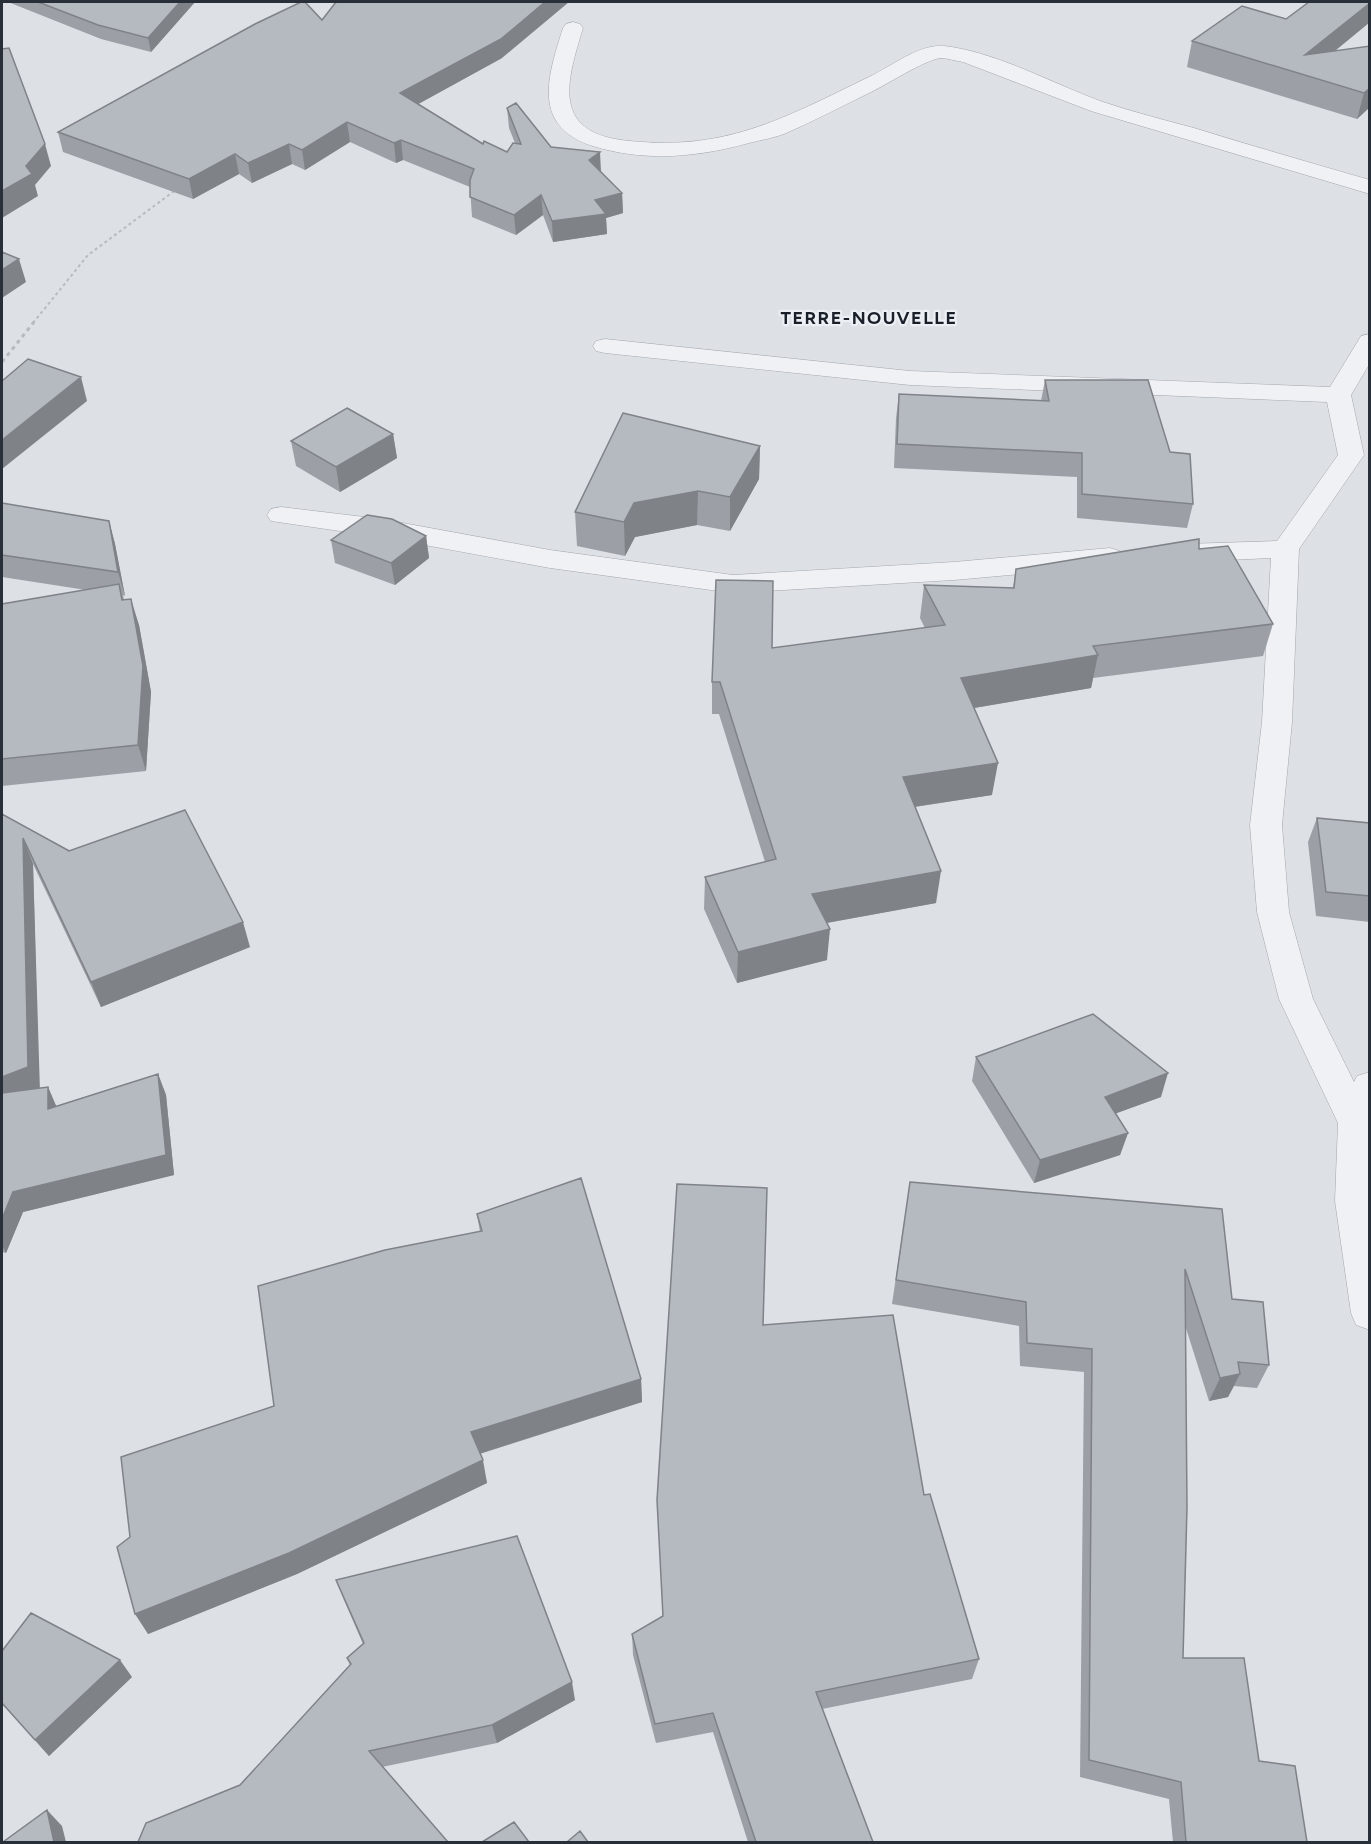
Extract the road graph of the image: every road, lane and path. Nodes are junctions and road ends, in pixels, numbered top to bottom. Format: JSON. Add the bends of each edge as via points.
{"nodes":[{"id":1,"x":573,"y":28,"type":"dead end"},
{"id":2,"x":180,"y":187,"type":"edge"},
{"id":3,"x":1370,"y":187,"type":"edge"},
{"id":4,"x":1370,"y":341,"type":"edge"},
{"id":5,"x":605,"y":346,"type":"dead end"},
{"id":6,"x":2,"y":362,"type":"edge"},
{"id":7,"x":1338,"y":395,"type":"junction"},
{"id":8,"x":281,"y":515,"type":"dead end"},
{"id":9,"x":1286,"y":549,"type":"junction"},
{"id":10,"x":1370,"y":1086,"type":"edge"},
{"id":11,"x":1356,"y":1123,"type":"junction"},
{"id":12,"x":1370,"y":1313,"type":"edge"}],
"edges":[{"from":1,"to":3,"type":"street","via":[[561,66],[557,97],[567,122],[585,137],[612,145],[658,151],[706,148],[775,130],[919,58],[941,52],[968,57],[1098,107]]},
{"from":2,"to":6,"type":"path","via":[[88,255]]},
{"from":4,"to":7,"type":"street"},
{"from":5,"to":7,"type":"street","via":[[910,378]]},
{"from":7,"to":9,"type":"street","via":[[1351,455]]},
{"from":8,"to":9,"type":"street","via":[[381,528],[550,560],[733,584],[954,571],[1144,554]]},
{"from":9,"to":11,"type":"street","via":[[1277,722],[1266,825],[1273,912],[1296,999]]},
{"from":10,"to":11,"type":"street"},
{"from":11,"to":12,"type":"street","via":[[1354,1202]]}]}
